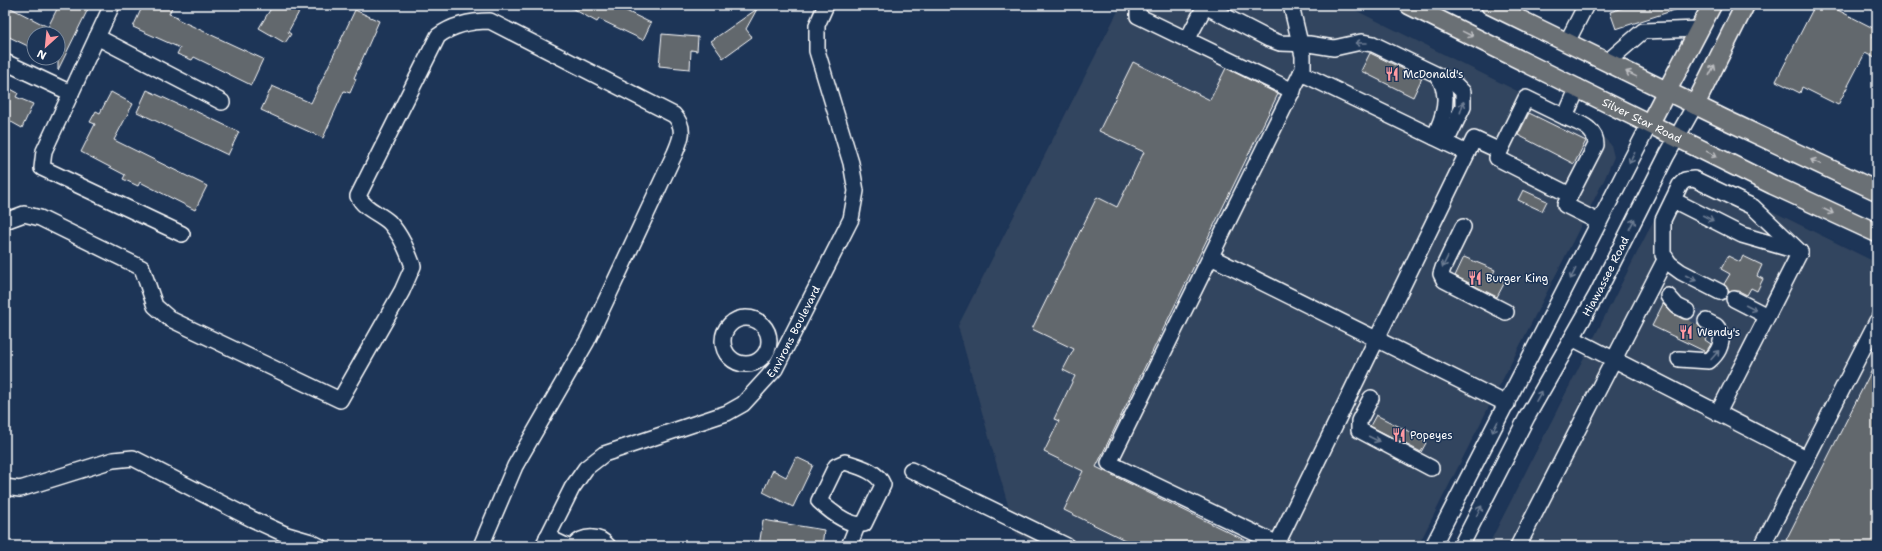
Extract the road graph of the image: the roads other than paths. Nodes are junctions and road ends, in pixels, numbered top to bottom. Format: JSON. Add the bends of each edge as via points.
{"nodes":[{"id":1,"x":112,"y":5,"type":"edge"},
{"id":2,"x":826,"y":5,"type":"edge"},
{"id":3,"x":1138,"y":5,"type":"edge"},
{"id":4,"x":1291,"y":5,"type":"edge"},
{"id":5,"x":1408,"y":5,"type":"edge"},
{"id":6,"x":1586,"y":5,"type":"edge"},
{"id":7,"x":1712,"y":5,"type":"edge"},
{"id":8,"x":1745,"y":5,"type":"edge"},
{"id":9,"x":1500,"y":7,"type":"edge"},
{"id":10,"x":1699,"y":29,"type":"junction"},
{"id":11,"x":97,"y":37,"type":"junction"},
{"id":12,"x":1187,"y":40,"type":"junction"},
{"id":13,"x":1567,"y":42,"type":"junction"},
{"id":14,"x":1300,"y":44,"type":"junction"},
{"id":15,"x":5,"y":62,"type":"edge"},
{"id":16,"x":1607,"y":62,"type":"junction"},
{"id":17,"x":1301,"y":73,"type":"junction"},
{"id":18,"x":1578,"y":88,"type":"junction"},
{"id":19,"x":1293,"y":91,"type":"junction"},
{"id":20,"x":1666,"y":91,"type":"junction"},
{"id":21,"x":71,"y":93,"type":"junction"},
{"id":22,"x":222,"y":102,"type":"dead end"},
{"id":23,"x":1695,"y":105,"type":"junction"},
{"id":24,"x":1565,"y":117,"type":"junction"},
{"id":25,"x":1650,"y":123,"type":"junction"},
{"id":26,"x":1677,"y":136,"type":"junction"},
{"id":27,"x":1440,"y":140,"type":"junction"},
{"id":28,"x":1500,"y":151,"type":"junction"},
{"id":29,"x":1467,"y":153,"type":"junction"},
{"id":30,"x":1877,"y":191,"type":"edge"},
{"id":31,"x":1570,"y":195,"type":"junction"},
{"id":32,"x":1673,"y":200,"type":"junction"},
{"id":33,"x":1761,"y":214,"type":"junction"},
{"id":34,"x":5,"y":221,"type":"edge"},
{"id":35,"x":1599,"y":222,"type":"junction"},
{"id":36,"x":1463,"y":227,"type":"dead end"},
{"id":37,"x":1877,"y":233,"type":"edge"},
{"id":38,"x":182,"y":234,"type":"dead end"},
{"id":39,"x":1749,"y":237,"type":"junction"},
{"id":40,"x":1800,"y":252,"type":"junction"},
{"id":41,"x":1211,"y":257,"type":"junction"},
{"id":42,"x":1666,"y":258,"type":"junction"},
{"id":43,"x":1720,"y":292,"type":"dead end"},
{"id":44,"x":1668,"y":296,"type":"dead end"},
{"id":45,"x":1734,"y":299,"type":"dead end"},
{"id":46,"x":1686,"y":311,"type":"tunnel mouth"},
{"id":47,"x":1506,"y":312,"type":"dead end"},
{"id":48,"x":1767,"y":316,"type":"junction"},
{"id":49,"x":1706,"y":321,"type":"tunnel mouth"},
{"id":50,"x":1877,"y":321,"type":"edge"},
{"id":51,"x":1377,"y":338,"type":"junction"},
{"id":52,"x":1572,"y":338,"type":"junction"},
{"id":53,"x":768,"y":349,"type":"dead end"},
{"id":54,"x":781,"y":356,"type":"junction"},
{"id":55,"x":1679,"y":359,"type":"dead end"},
{"id":56,"x":1614,"y":360,"type":"junction"},
{"id":57,"x":1371,"y":398,"type":"dead end"},
{"id":58,"x":1507,"y":404,"type":"junction"},
{"id":59,"x":1718,"y":412,"type":"junction"},
{"id":60,"x":1806,"y":458,"type":"junction"},
{"id":61,"x":1431,"y":468,"type":"dead end"},
{"id":62,"x":911,"y":470,"type":"dead end"},
{"id":63,"x":5,"y":487,"type":"edge"},
{"id":64,"x":857,"y":526,"type":"junction"},
{"id":65,"x":545,"y":541,"type":"edge"},
{"id":66,"x":1279,"y":545,"type":"edge"},
{"id":67,"x":319,"y":546,"type":"edge"},
{"id":68,"x":481,"y":546,"type":"edge"},
{"id":69,"x":566,"y":546,"type":"edge"},
{"id":70,"x":574,"y":546,"type":"edge"},
{"id":71,"x":608,"y":546,"type":"edge"},
{"id":72,"x":849,"y":546,"type":"edge"},
{"id":73,"x":1067,"y":546,"type":"edge"},
{"id":74,"x":1434,"y":546,"type":"edge"},
{"id":75,"x":1461,"y":546,"type":"edge"},
{"id":76,"x":1518,"y":546,"type":"edge"},
{"id":77,"x":1762,"y":546,"type":"edge"}],
"edges":[{"from":1,"to":11,"type":"street"},
{"from":2,"to":54,"type":"street","name":"Environs Boulevard","via":[[817,25],[817,50],[856,191],[851,219]]},
{"from":3,"to":12,"type":"street","via":[[1138,16]]},
{"from":4,"to":14,"type":"street"},
{"from":5,"to":18,"type":"main road","name":"Silver Star Road","one_way":true},
{"from":6,"to":13,"type":"street"},
{"from":7,"to":10,"type":"main road"},
{"from":23,"to":8,"type":"main road","name":"Hiawassee Road","one_way":true},
{"from":9,"to":13,"type":"main road"},
{"from":10,"to":16,"type":"street","via":[[1644,31]]},
{"from":10,"to":20,"type":"main road"},
{"from":11,"to":21,"type":"street"},
{"from":11,"to":22,"type":"street"},
{"from":12,"to":14,"type":"street","via":[[1204,6],[1275,42]]},
{"from":12,"to":19,"type":"street"},
{"from":13,"to":16,"type":"main road"},
{"from":14,"to":17,"type":"street","via":[[1304,64]]},
{"from":27,"to":14,"type":"street","one_way":true,"via":[[1463,107],[1464,97],[1460,88],[1373,44],[1361,42],[1334,48]]},
{"from":15,"to":21,"type":"street"},
{"from":20,"to":16,"type":"main road","one_way":true},
{"from":17,"to":19,"type":"street"},
{"from":17,"to":27,"type":"street"},
{"from":18,"to":24,"type":"street"},
{"from":18,"to":25,"type":"main road","name":"Silver Star Road"},
{"from":19,"to":41,"type":"street"},
{"from":20,"to":23,"type":"main road"},
{"from":20,"to":25,"type":"main road"},
{"from":21,"to":38,"type":"street","via":[[44,151],[42,168]]},
{"from":23,"to":26,"type":"street","name":"Hiawassee Road"},
{"from":30,"to":23,"type":"main road","one_way":true},
{"from":24,"to":28,"type":"street","via":[[1526,98]]},
{"from":24,"to":31,"type":"street","via":[[1588,128],[1596,140],[1596,145]]},
{"from":25,"to":26,"type":"main road","name":"Silver Star Road"},
{"from":25,"to":35,"type":"street","one_way":true},
{"from":26,"to":37,"type":"main road","name":"Silver Star Road","one_way":true},
{"from":52,"to":26,"type":"street","name":"Hiawassee Road","one_way":true},
{"from":27,"to":29,"type":"street"},
{"from":28,"to":29,"type":"street","via":[[1474,139]]},
{"from":28,"to":31,"type":"street","via":[[1496,158]]},
{"from":29,"to":51,"type":"street"},
{"from":31,"to":35,"type":"street","via":[[1565,205]]},
{"from":32,"to":33,"type":"street","via":[[1685,180],[1694,179],[1753,207]]},
{"from":32,"to":39,"type":"street","one_way":true},
{"from":32,"to":42,"type":"street","via":[[1663,220],[1663,255]]},
{"from":33,"to":39,"type":"street"},
{"from":33,"to":40,"type":"street"},
{"from":34,"to":68,"type":"street","via":[[24,214],[40,218],[142,268],[155,306],[170,319],[340,400],[402,291],[413,266],[405,244],[389,222],[361,202],[358,196],[438,36],[446,30],[471,21],[490,21],[674,115],[680,121],[682,134],[675,153],[587,341],[515,466]]},
{"from":35,"to":58,"type":"street","one_way":true},
{"from":36,"to":47,"type":"street","one_way":true,"via":[[1443,268],[1442,277]]},
{"from":39,"to":40,"type":"street"},
{"from":40,"to":48,"type":"street"},
{"from":41,"to":51,"type":"street"},
{"from":41,"to":66,"type":"street","via":[[1109,463]]},
{"from":42,"to":43,"type":"street","one_way":true,"via":[[1681,272]]},
{"from":42,"to":56,"type":"street"},
{"from":44,"to":46,"type":"street"},
{"from":45,"to":48,"type":"street","one_way":true},
{"from":48,"to":59,"type":"street"},
{"from":55,"to":49,"type":"street","one_way":true,"via":[[1709,361],[1717,354],[1722,334],[1716,326]]},
{"from":50,"to":60,"type":"street"},
{"from":51,"to":58,"type":"street"},
{"from":51,"to":66,"type":"street"},
{"from":52,"to":56,"type":"street"},
{"from":75,"to":52,"type":"street","name":"Hiawassee Road","one_way":true,"via":[[1527,417]]},
{"from":53,"to":54,"type":"street"},
{"from":54,"to":65,"type":"street","name":"Environs Boulevard","via":[[775,368],[743,404],[727,413],[604,454],[586,468],[572,488]]},
{"from":56,"to":59,"type":"street"},
{"from":56,"to":76,"type":"street"},
{"from":57,"to":61,"type":"street","one_way":true,"via":[[1358,424],[1360,432]]},
{"from":58,"to":74,"type":"street","one_way":true},
{"from":59,"to":60,"type":"street"},
{"from":60,"to":77,"type":"street"},
{"from":62,"to":73,"type":"street"},
{"from":63,"to":67,"type":"street","via":[[20,489],[113,460],[133,458],[287,535]]},
{"from":64,"to":64,"type":"street","via":[[864,524],[882,485],[881,480],[868,470],[845,462],[836,466],[819,501],[829,511]]},
{"from":64,"to":72,"type":"street"},
{"from":65,"to":69,"type":"street"},
{"from":70,"to":71,"type":"street","via":[[584,538],[592,537],[600,539]]}]}
